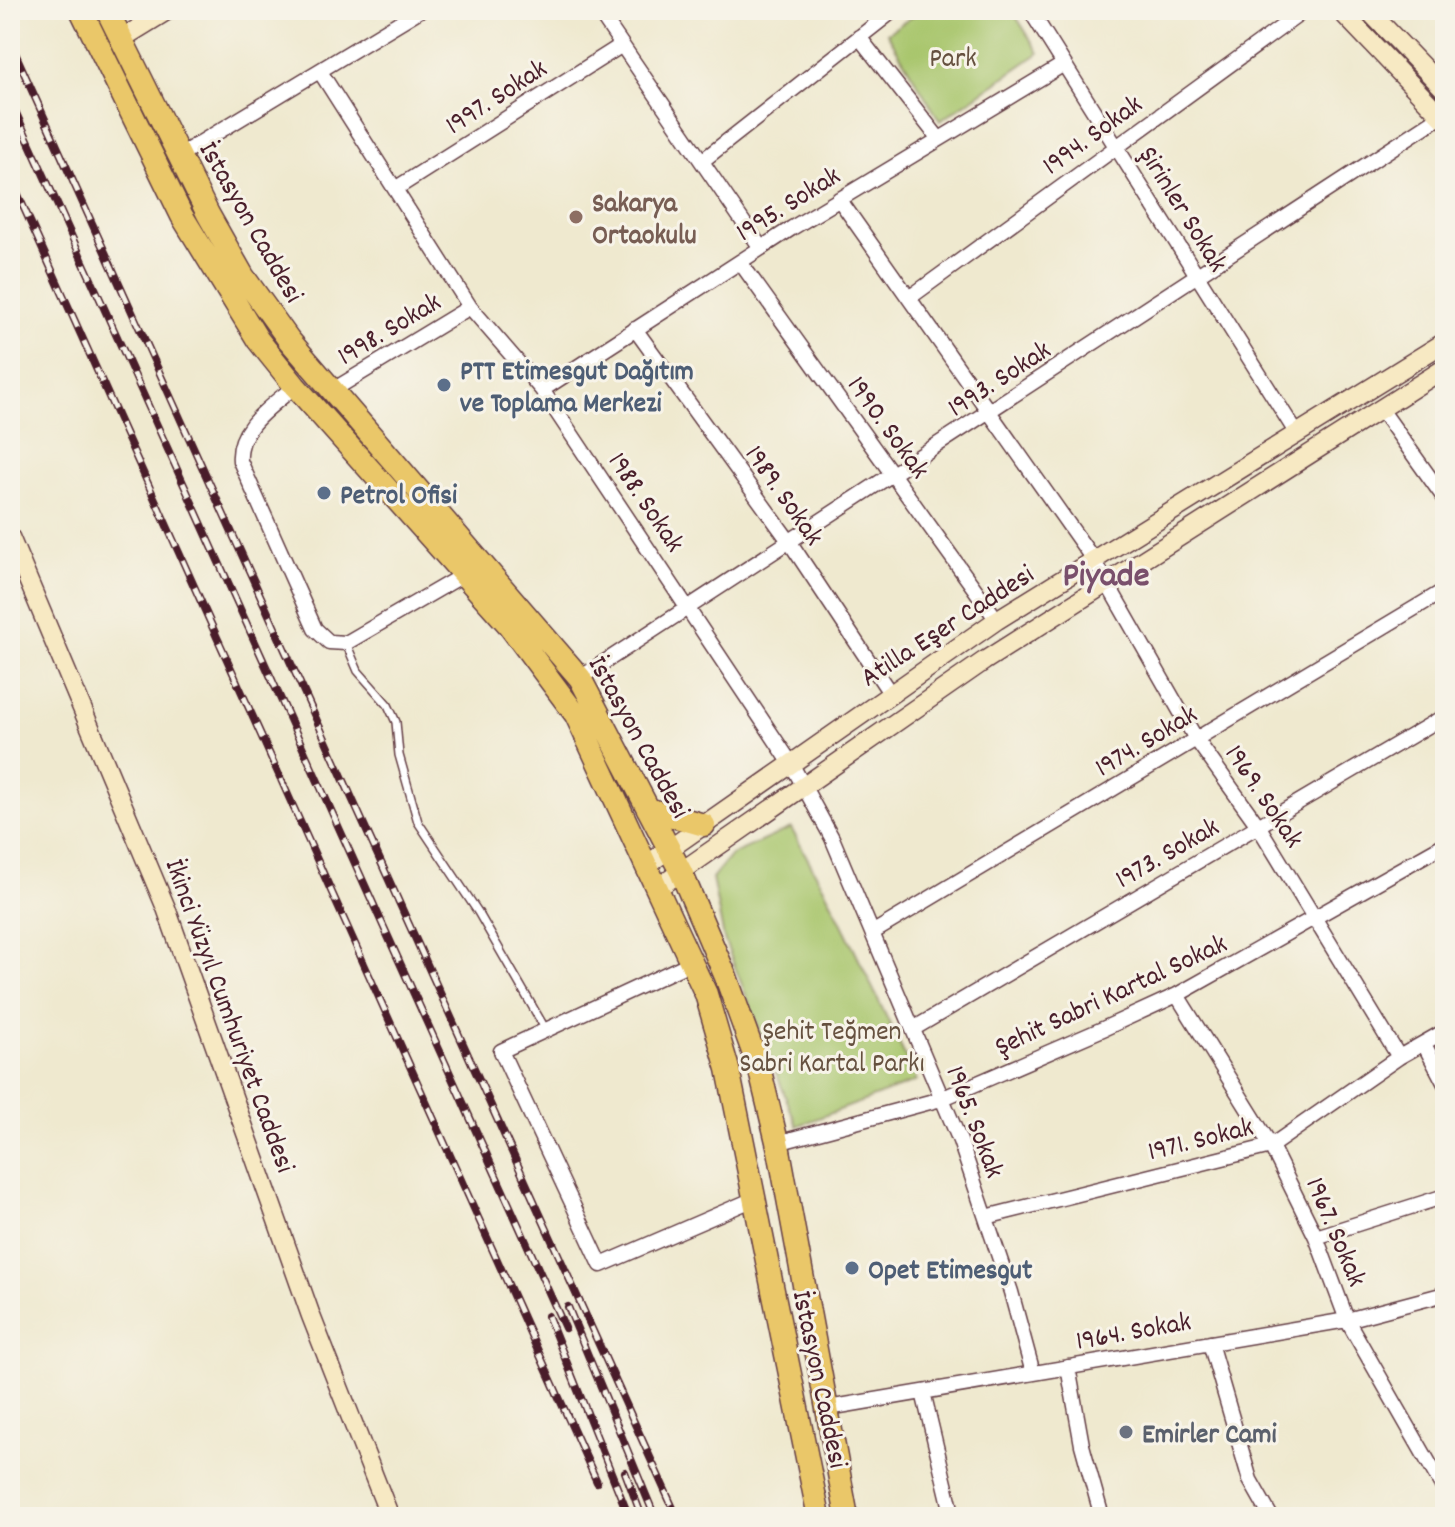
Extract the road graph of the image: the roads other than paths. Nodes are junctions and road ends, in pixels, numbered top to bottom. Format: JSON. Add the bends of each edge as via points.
{"nodes":[{"id":1,"x":81,"y":10,"type":"edge"},
{"id":2,"x":107,"y":10,"type":"edge"},
{"id":3,"x":168,"y":10,"type":"edge"},
{"id":4,"x":391,"y":10,"type":"edge"},
{"id":5,"x":420,"y":10,"type":"edge"},
{"id":6,"x":598,"y":10,"type":"edge"},
{"id":7,"x":894,"y":10,"type":"edge"},
{"id":8,"x":1030,"y":10,"type":"edge"},
{"id":9,"x":1305,"y":10,"type":"edge"},
{"id":10,"x":1340,"y":10,"type":"edge"},
{"id":11,"x":1368,"y":10,"type":"edge"},
{"id":12,"x":399,"y":23,"type":"junction"},
{"id":13,"x":859,"y":37,"type":"junction"},
{"id":14,"x":121,"y":39,"type":"junction"},
{"id":15,"x":622,"y":45,"type":"junction"},
{"id":16,"x":1064,"y":64,"type":"junction"},
{"id":17,"x":321,"y":73,"type":"junction"},
{"id":18,"x":1445,"y":90,"type":"edge"},
{"id":19,"x":1443,"y":118,"type":"edge"},
{"id":20,"x":939,"y":139,"type":"junction"},
{"id":21,"x":1116,"y":147,"type":"junction"},
{"id":22,"x":180,"y":155,"type":"junction"},
{"id":23,"x":702,"y":161,"type":"junction"},
{"id":24,"x":395,"y":189,"type":"junction"},
{"id":25,"x":839,"y":199,"type":"junction"},
{"id":26,"x":761,"y":248,"type":"junction"},
{"id":27,"x":740,"y":262,"type":"junction"},
{"id":28,"x":1198,"y":276,"type":"junction"},
{"id":29,"x":909,"y":298,"type":"junction"},
{"id":30,"x":470,"y":307,"type":"junction"},
{"id":31,"x":635,"y":329,"type":"junction"},
{"id":32,"x":1445,"y":342,"type":"edge"},
{"id":33,"x":1445,"y":368,"type":"edge"},
{"id":34,"x":295,"y":386,"type":"junction"},
{"id":35,"x":333,"y":390,"type":"junction"},
{"id":36,"x":542,"y":390,"type":"junction"},
{"id":37,"x":1380,"y":408,"type":"junction"},
{"id":38,"x":990,"y":413,"type":"junction"},
{"id":39,"x":1297,"y":434,"type":"junction"},
{"id":40,"x":893,"y":475,"type":"junction"},
{"id":41,"x":1445,"y":499,"type":"edge"},
{"id":42,"x":10,"y":537,"type":"edge"},
{"id":43,"x":789,"y":541,"type":"junction"},
{"id":44,"x":1095,"y":562,"type":"junction"},
{"id":45,"x":463,"y":575,"type":"junction"},
{"id":46,"x":1107,"y":583,"type":"junction"},
{"id":47,"x":1445,"y":590,"type":"edge"},
{"id":48,"x":687,"y":606,"type":"junction"},
{"id":49,"x":997,"y":620,"type":"junction"},
{"id":50,"x":346,"y":643,"type":"junction"},
{"id":51,"x":580,"y":678,"type":"junction"},
{"id":52,"x":890,"y":693,"type":"junction"},
{"id":53,"x":1445,"y":716,"type":"edge"},
{"id":54,"x":1196,"y":739,"type":"junction"},
{"id":55,"x":792,"y":765,"type":"junction"},
{"id":56,"x":804,"y":787,"type":"junction"},
{"id":57,"x":648,"y":809,"type":"junction"},
{"id":58,"x":704,"y":825,"type":"junction"},
{"id":59,"x":1259,"y":827,"type":"junction"},
{"id":60,"x":1445,"y":844,"type":"edge"},
{"id":61,"x":669,"y":849,"type":"junction"},
{"id":62,"x":648,"y":864,"type":"junction"},
{"id":63,"x":681,"y":872,"type":"junction"},
{"id":64,"x":659,"y":887,"type":"junction"},
{"id":65,"x":1317,"y":920,"type":"junction"},
{"id":66,"x":872,"y":933,"type":"junction"},
{"id":67,"x":692,"y":962,"type":"junction"},
{"id":68,"x":1177,"y":995,"type":"junction"},
{"id":69,"x":913,"y":1029,"type":"junction"},
{"id":70,"x":546,"y":1030,"type":"junction"},
{"id":71,"x":1445,"y":1031,"type":"edge"},
{"id":72,"x":1424,"y":1044,"type":"junction"},
{"id":73,"x":1399,"y":1057,"type":"junction"},
{"id":74,"x":1445,"y":1084,"type":"edge"},
{"id":75,"x":941,"y":1099,"type":"junction"},
{"id":76,"x":777,"y":1143,"type":"junction"},
{"id":77,"x":1271,"y":1146,"type":"junction"},
{"id":78,"x":1445,"y":1196,"type":"edge"},
{"id":79,"x":754,"y":1199,"type":"junction"},
{"id":80,"x":986,"y":1217,"type":"junction"},
{"id":81,"x":1316,"y":1237,"type":"junction"},
{"id":82,"x":1445,"y":1294,"type":"edge"},
{"id":83,"x":1347,"y":1320,"type":"junction"},
{"id":84,"x":1210,"y":1343,"type":"junction"},
{"id":85,"x":1068,"y":1367,"type":"junction"},
{"id":86,"x":1033,"y":1373,"type":"junction"},
{"id":87,"x":923,"y":1392,"type":"junction"},
{"id":88,"x":828,"y":1408,"type":"junction"},
{"id":89,"x":1445,"y":1491,"type":"edge"},
{"id":90,"x":390,"y":1517,"type":"edge"},
{"id":91,"x":819,"y":1517,"type":"edge"},
{"id":92,"x":847,"y":1517,"type":"edge"},
{"id":93,"x":953,"y":1517,"type":"edge"},
{"id":94,"x":1102,"y":1517,"type":"edge"},
{"id":95,"x":1271,"y":1517,"type":"edge"}],
"edges":[{"from":1,"to":34,"type":"main road","name":"İstasyon Caddesi","via":[[189,229],[225,291]]},
{"from":2,"to":14,"type":"main road","name":"İstasyon Caddesi"},
{"from":3,"to":14,"type":"main road"},
{"from":4,"to":12,"type":"street"},
{"from":5,"to":12,"type":"street"},
{"from":6,"to":15,"type":"street"},
{"from":7,"to":13,"type":"street"},
{"from":8,"to":16,"type":"street","name":"Şirinler Sokak"},
{"from":9,"to":21,"type":"street","name":"1994. Sokak"},
{"from":10,"to":19,"type":"main road"},
{"from":11,"to":18,"type":"main road"},
{"from":12,"to":17,"type":"street"},
{"from":13,"to":20,"type":"street"},
{"from":13,"to":23,"type":"street"},
{"from":14,"to":22,"type":"main road","name":"İstasyon Caddesi"},
{"from":15,"to":23,"type":"street"},
{"from":15,"to":24,"type":"street","name":"1997. Sokak"},
{"from":16,"to":20,"type":"street","name":"1995. Sokak"},
{"from":16,"to":21,"type":"street","name":"Şirinler Sokak"},
{"from":17,"to":22,"type":"street"},
{"from":17,"to":24,"type":"street","name":"1988. Sokak"},
{"from":19,"to":28,"type":"street","name":"1993. Sokak"},
{"from":20,"to":25,"type":"street","name":"1995. Sokak"},
{"from":21,"to":28,"type":"street","name":"Şirinler Sokak"},
{"from":21,"to":29,"type":"street","name":"1994. Sokak"},
{"from":22,"to":35,"type":"main road","name":"İstasyon Caddesi","via":[[243,276]]},
{"from":23,"to":26,"type":"street"},
{"from":24,"to":30,"type":"street","name":"1988. Sokak"},
{"from":25,"to":26,"type":"street","name":"1995. Sokak"},
{"from":25,"to":29,"type":"street","name":"1969. Sokak"},
{"from":26,"to":27,"type":"street","name":"1995. Sokak"},
{"from":27,"to":31,"type":"street","name":"1995. Sokak"},
{"from":27,"to":40,"type":"street","name":"1990. Sokak"},
{"from":28,"to":38,"type":"street","name":"1993. Sokak"},
{"from":28,"to":39,"type":"street","name":"Şirinler Sokak"},
{"from":29,"to":38,"type":"street","name":"1969. Sokak"},
{"from":30,"to":35,"type":"street","name":"1998. Sokak"},
{"from":30,"to":36,"type":"street","name":"1988. Sokak"},
{"from":31,"to":36,"type":"street","name":"1995. Sokak"},
{"from":31,"to":43,"type":"street","name":"1989. Sokak"},
{"from":32,"to":39,"type":"main road","name":"Atilla Eşer Caddesi"},
{"from":33,"to":37,"type":"main road","name":"Atilla Eşer Caddesi"},
{"from":34,"to":45,"type":"main road","name":"İstasyon Caddesi"},
{"from":34,"to":50,"type":"street","via":[[246,430],[238,444],[240,461],[315,629],[329,642]]},
{"from":35,"to":51,"type":"main road","name":"İstasyon Caddesi"},
{"from":36,"to":48,"type":"street","name":"1988. Sokak"},
{"from":37,"to":41,"type":"street"},
{"from":37,"to":46,"type":"main road","name":"Atilla Eşer Caddesi"},
{"from":38,"to":40,"type":"street","name":"1993. Sokak"},
{"from":38,"to":44,"type":"street","name":"1969. Sokak"},
{"from":39,"to":44,"type":"main road","name":"Atilla Eşer Caddesi"},
{"from":40,"to":43,"type":"street","name":"1993. Sokak"},
{"from":40,"to":49,"type":"street","name":"1990. Sokak"},
{"from":42,"to":90,"type":"main road","name":"İkinci Yüzyıl Cumhuriyet Caddesi","via":[[166,908],[336,1384]]},
{"from":43,"to":48,"type":"street","name":"1993. Sokak"},
{"from":43,"to":52,"type":"street","name":"1989. Sokak"},
{"from":44,"to":46,"type":"street","name":"1969. Sokak"},
{"from":44,"to":49,"type":"main road","name":"Atilla Eşer Caddesi"},
{"from":45,"to":50,"type":"street"},
{"from":45,"to":62,"type":"main road","name":"İstasyon Caddesi","via":[[550,675],[576,715]]},
{"from":46,"to":54,"type":"street","name":"1969. Sokak"},
{"from":46,"to":56,"type":"main road","name":"Atilla Eşer Caddesi","via":[[907,712]]},
{"from":47,"to":54,"type":"street","name":"1974. Sokak"},
{"from":48,"to":51,"type":"street","name":"1993. Sokak"},
{"from":48,"to":55,"type":"street","name":"1988. Sokak"},
{"from":49,"to":52,"type":"main road","name":"Atilla Eşer Caddesi"},
{"from":50,"to":70,"type":"lane","via":[[358,671],[396,722],[399,755],[418,822]]},
{"from":51,"to":57,"type":"main road","name":"İstasyon Caddesi"},
{"from":52,"to":55,"type":"main road","name":"Atilla Eşer Caddesi"},
{"from":53,"to":59,"type":"street","name":"1973. Sokak"},
{"from":54,"to":59,"type":"street","name":"1969. Sokak"},
{"from":54,"to":66,"type":"street","name":"1974. Sokak"},
{"from":55,"to":56,"type":"street","name":"1965. Sokak"},
{"from":55,"to":58,"type":"main road","name":"Atilla Eşer Caddesi"},
{"from":56,"to":63,"type":"main road","name":"Atilla Eşer Caddesi"},
{"from":56,"to":66,"type":"street","name":"1965. Sokak"},
{"from":57,"to":58,"type":"main road"},
{"from":57,"to":61,"type":"main road","name":"İstasyon Caddesi"},
{"from":58,"to":61,"type":"main road","name":"Atilla Eşer Caddesi"},
{"from":59,"to":65,"type":"street","name":"1969. Sokak"},
{"from":59,"to":69,"type":"street","name":"1973. Sokak"},
{"from":60,"to":65,"type":"street","name":"Şehit Sabri Kartal Sokak"},
{"from":61,"to":62,"type":"main road","name":"Atilla Eşer Caddesi"},
{"from":61,"to":63,"type":"main road","name":"İstasyon Caddesi"},
{"from":62,"to":64,"type":"main road","name":"İstasyon Caddesi"},
{"from":63,"to":64,"type":"main road","name":"Atilla Eşer Caddesi"},
{"from":63,"to":76,"type":"main road","name":"İstasyon Caddesi","via":[[755,1058]]},
{"from":64,"to":67,"type":"main road","name":"İstasyon Caddesi"},
{"from":65,"to":68,"type":"street","name":"Şehit Sabri Kartal Sokak"},
{"from":65,"to":73,"type":"street","name":"1969. Sokak"},
{"from":66,"to":69,"type":"street","name":"1965. Sokak"},
{"from":67,"to":70,"type":"street"},
{"from":67,"to":79,"type":"main road","name":"İstasyon Caddesi","via":[[728,1069]]},
{"from":68,"to":75,"type":"street","name":"Şehit Sabri Kartal Sokak"},
{"from":68,"to":77,"type":"street","name":"1967. Sokak"},
{"from":69,"to":75,"type":"street","name":"1965. Sokak"},
{"from":70,"to":79,"type":"street","via":[[501,1051],[601,1265]]},
{"from":71,"to":72,"type":"street","name":"1971. Sokak"},
{"from":72,"to":73,"type":"street","name":"1971. Sokak"},
{"from":72,"to":74,"type":"street"},
{"from":73,"to":77,"type":"street","name":"1971. Sokak"},
{"from":75,"to":76,"type":"street","name":"Şehit Sabri Kartal Sokak"},
{"from":75,"to":80,"type":"street","name":"1965. Sokak"},
{"from":76,"to":88,"type":"main road","name":"İstasyon Caddesi"},
{"from":77,"to":80,"type":"street","name":"1971. Sokak"},
{"from":77,"to":81,"type":"street","name":"1967. Sokak"},
{"from":78,"to":81,"type":"street"},
{"from":79,"to":91,"type":"main road","name":"İstasyon Caddesi"},
{"from":80,"to":86,"type":"street","name":"1965. Sokak"},
{"from":81,"to":83,"type":"street","name":"1967. Sokak"},
{"from":82,"to":83,"type":"street","name":"1964. Sokak"},
{"from":83,"to":84,"type":"street","name":"1964. Sokak"},
{"from":83,"to":89,"type":"street","name":"1967. Sokak"},
{"from":84,"to":85,"type":"street","name":"1964. Sokak"},
{"from":84,"to":95,"type":"street","via":[[1250,1480]]},
{"from":85,"to":86,"type":"street","name":"1964. Sokak"},
{"from":85,"to":94,"type":"street"},
{"from":86,"to":87,"type":"street","name":"1964. Sokak"},
{"from":87,"to":88,"type":"street","name":"1964. Sokak"},
{"from":87,"to":93,"type":"street"},
{"from":88,"to":92,"type":"main road","name":"İstasyon Caddesi"}]}
